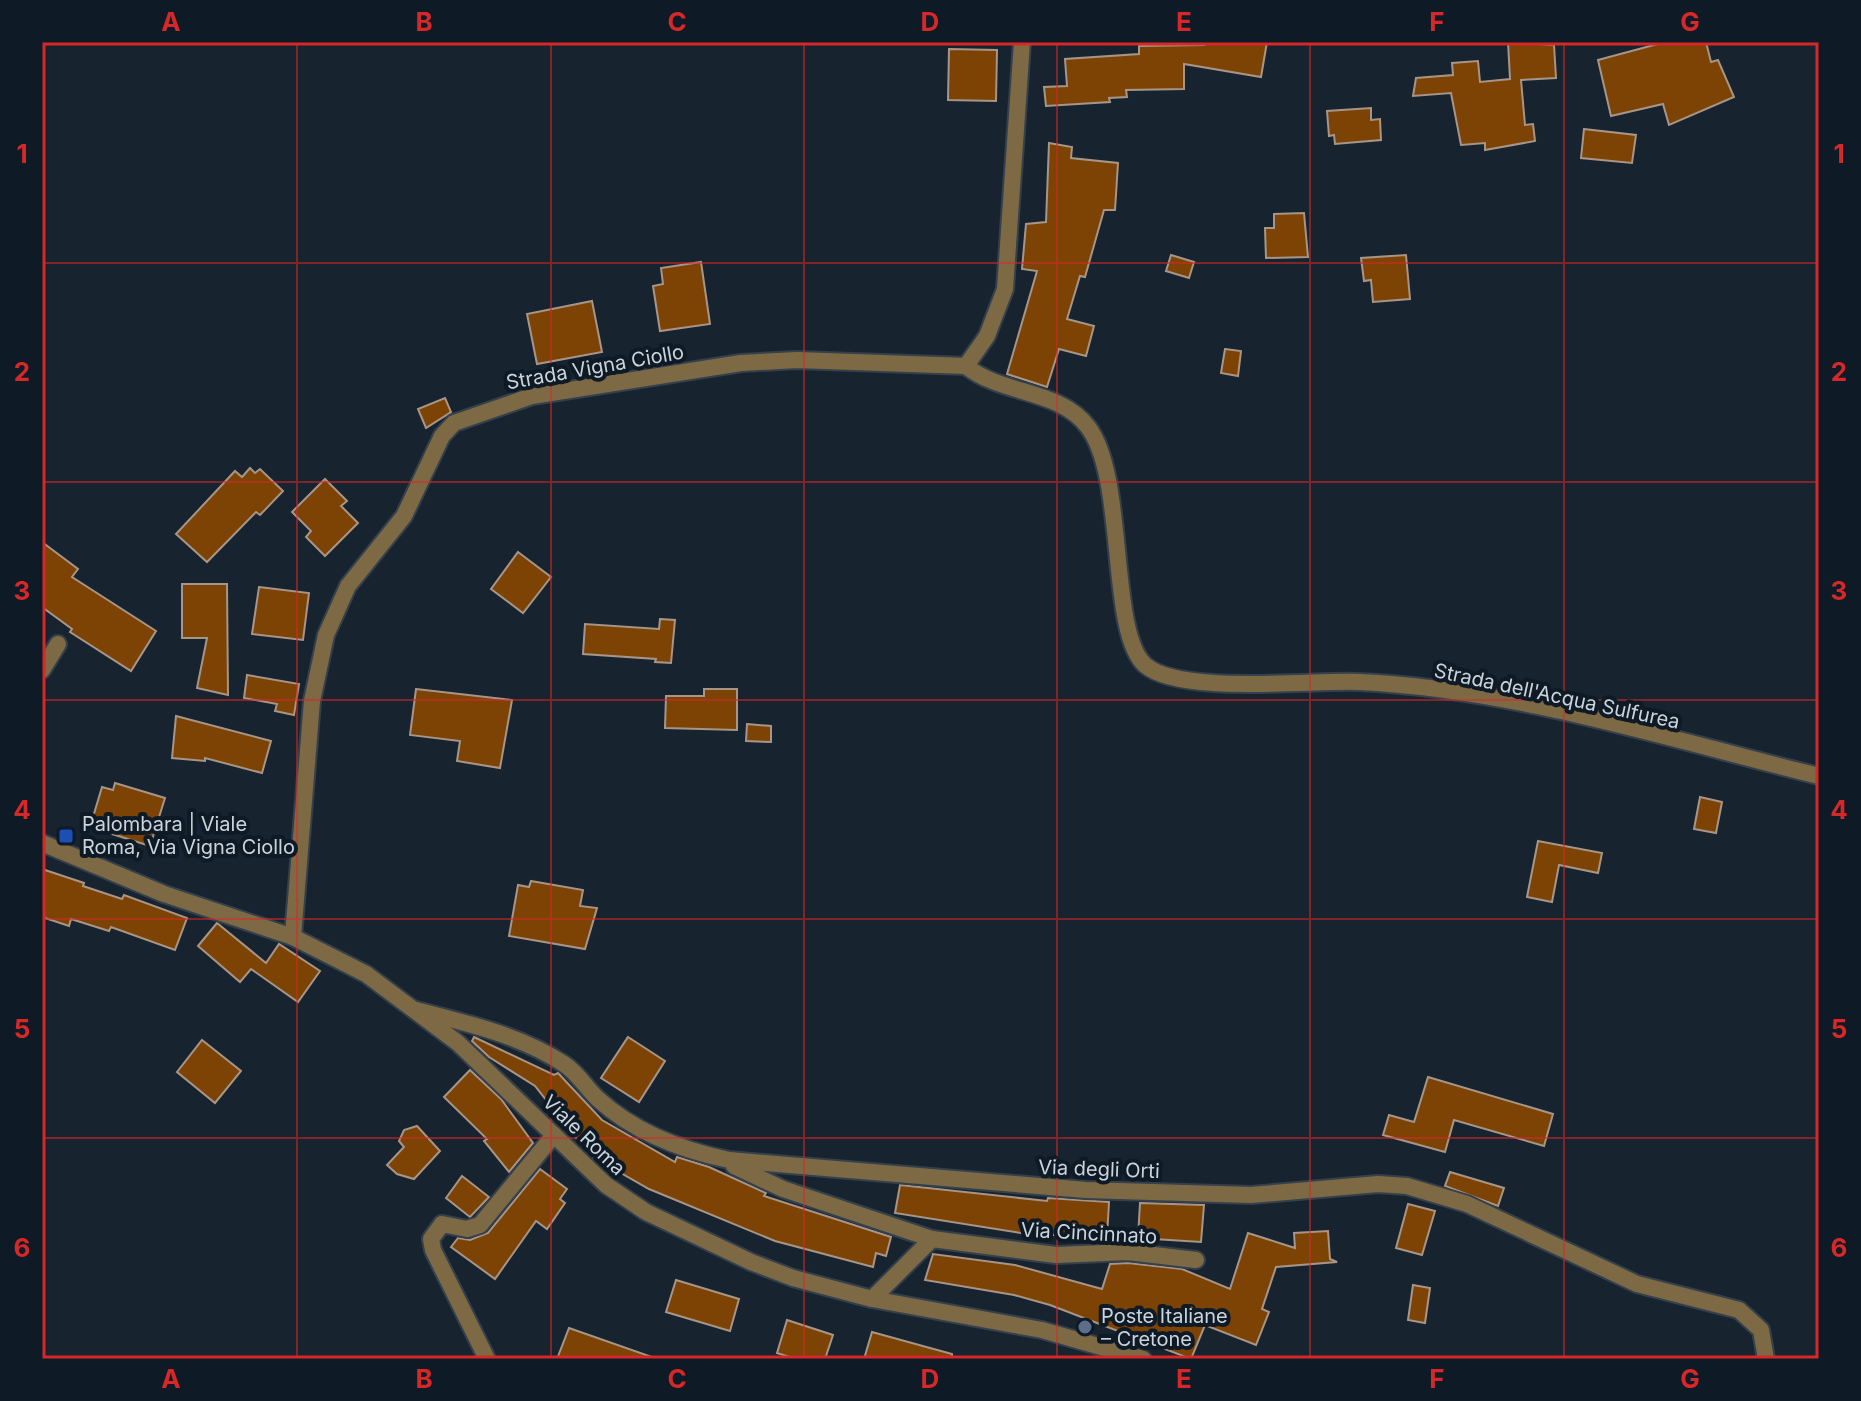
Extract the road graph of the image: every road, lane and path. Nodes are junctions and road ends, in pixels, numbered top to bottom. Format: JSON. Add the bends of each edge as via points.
{"nodes":[{"id":1,"x":1022,"y":42,"type":"edge"},
{"id":2,"x":966,"y":366,"type":"junction"},
{"id":3,"x":58,"y":644,"type":"dead end"},
{"id":4,"x":42,"y":670,"type":"edge"},
{"id":5,"x":1819,"y":776,"type":"edge"},
{"id":6,"x":42,"y":843,"type":"edge"},
{"id":7,"x":293,"y":937,"type":"junction"},
{"id":8,"x":416,"y":1010,"type":"junction"},
{"id":9,"x":554,"y":1135,"type":"junction"},
{"id":10,"x":718,"y":1158,"type":"junction"},
{"id":11,"x":932,"y":1239,"type":"junction"},
{"id":12,"x":1196,"y":1260,"type":"dead end"},
{"id":13,"x":872,"y":1299,"type":"junction"},
{"id":14,"x":487,"y":1359,"type":"edge"},
{"id":15,"x":1143,"y":1359,"type":"edge"},
{"id":16,"x":1766,"y":1359,"type":"edge"}],
"edges":[{"from":1,"to":2,"type":"street","via":[[1005,289],[987,336]]},
{"from":2,"to":5,"type":"street","name":"Strada dell'Acqua Sulfurea","via":[[991,381],[1062,406],[1092,433],[1106,471],[1129,627],[1141,660],[1157,673],[1194,682],[1338,681],[1455,691]]},
{"from":2,"to":7,"type":"street","name":"Strada Vigna Ciollo","via":[[741,363],[532,396],[454,423],[404,516],[343,595],[326,635],[312,701]]},
{"from":3,"to":4,"type":"street"},
{"from":6,"to":7,"type":"street","name":"Viale Roma","via":[[164,894]]},
{"from":7,"to":8,"type":"street","name":"Viale Roma","via":[[366,974]]},
{"from":8,"to":9,"type":"street","name":"Viale Roma"},
{"from":8,"to":10,"type":"street","name":"Via degli Orti","via":[[532,1047],[571,1069],[597,1099],[635,1127]]},
{"from":9,"to":13,"type":"street","name":"Viale Roma","via":[[594,1176],[646,1212],[771,1270]]},
{"from":9,"to":14,"type":"street","via":[[480,1225],[467,1229],[442,1224],[431,1239]]},
{"from":10,"to":11,"type":"street","name":"Via Cincinnato","via":[[783,1189]]},
{"from":10,"to":16,"type":"street","name":"Via degli Orti","via":[[1071,1189],[1275,1195],[1407,1186],[1467,1204],[1637,1284],[1739,1310],[1761,1330]]},
{"from":11,"to":12,"type":"street","name":"Via Cincinnato","via":[[1056,1255],[1128,1252]]},
{"from":11,"to":13,"type":"street"},
{"from":13,"to":15,"type":"street","name":"Viale Roma","via":[[1042,1330]]}]}
